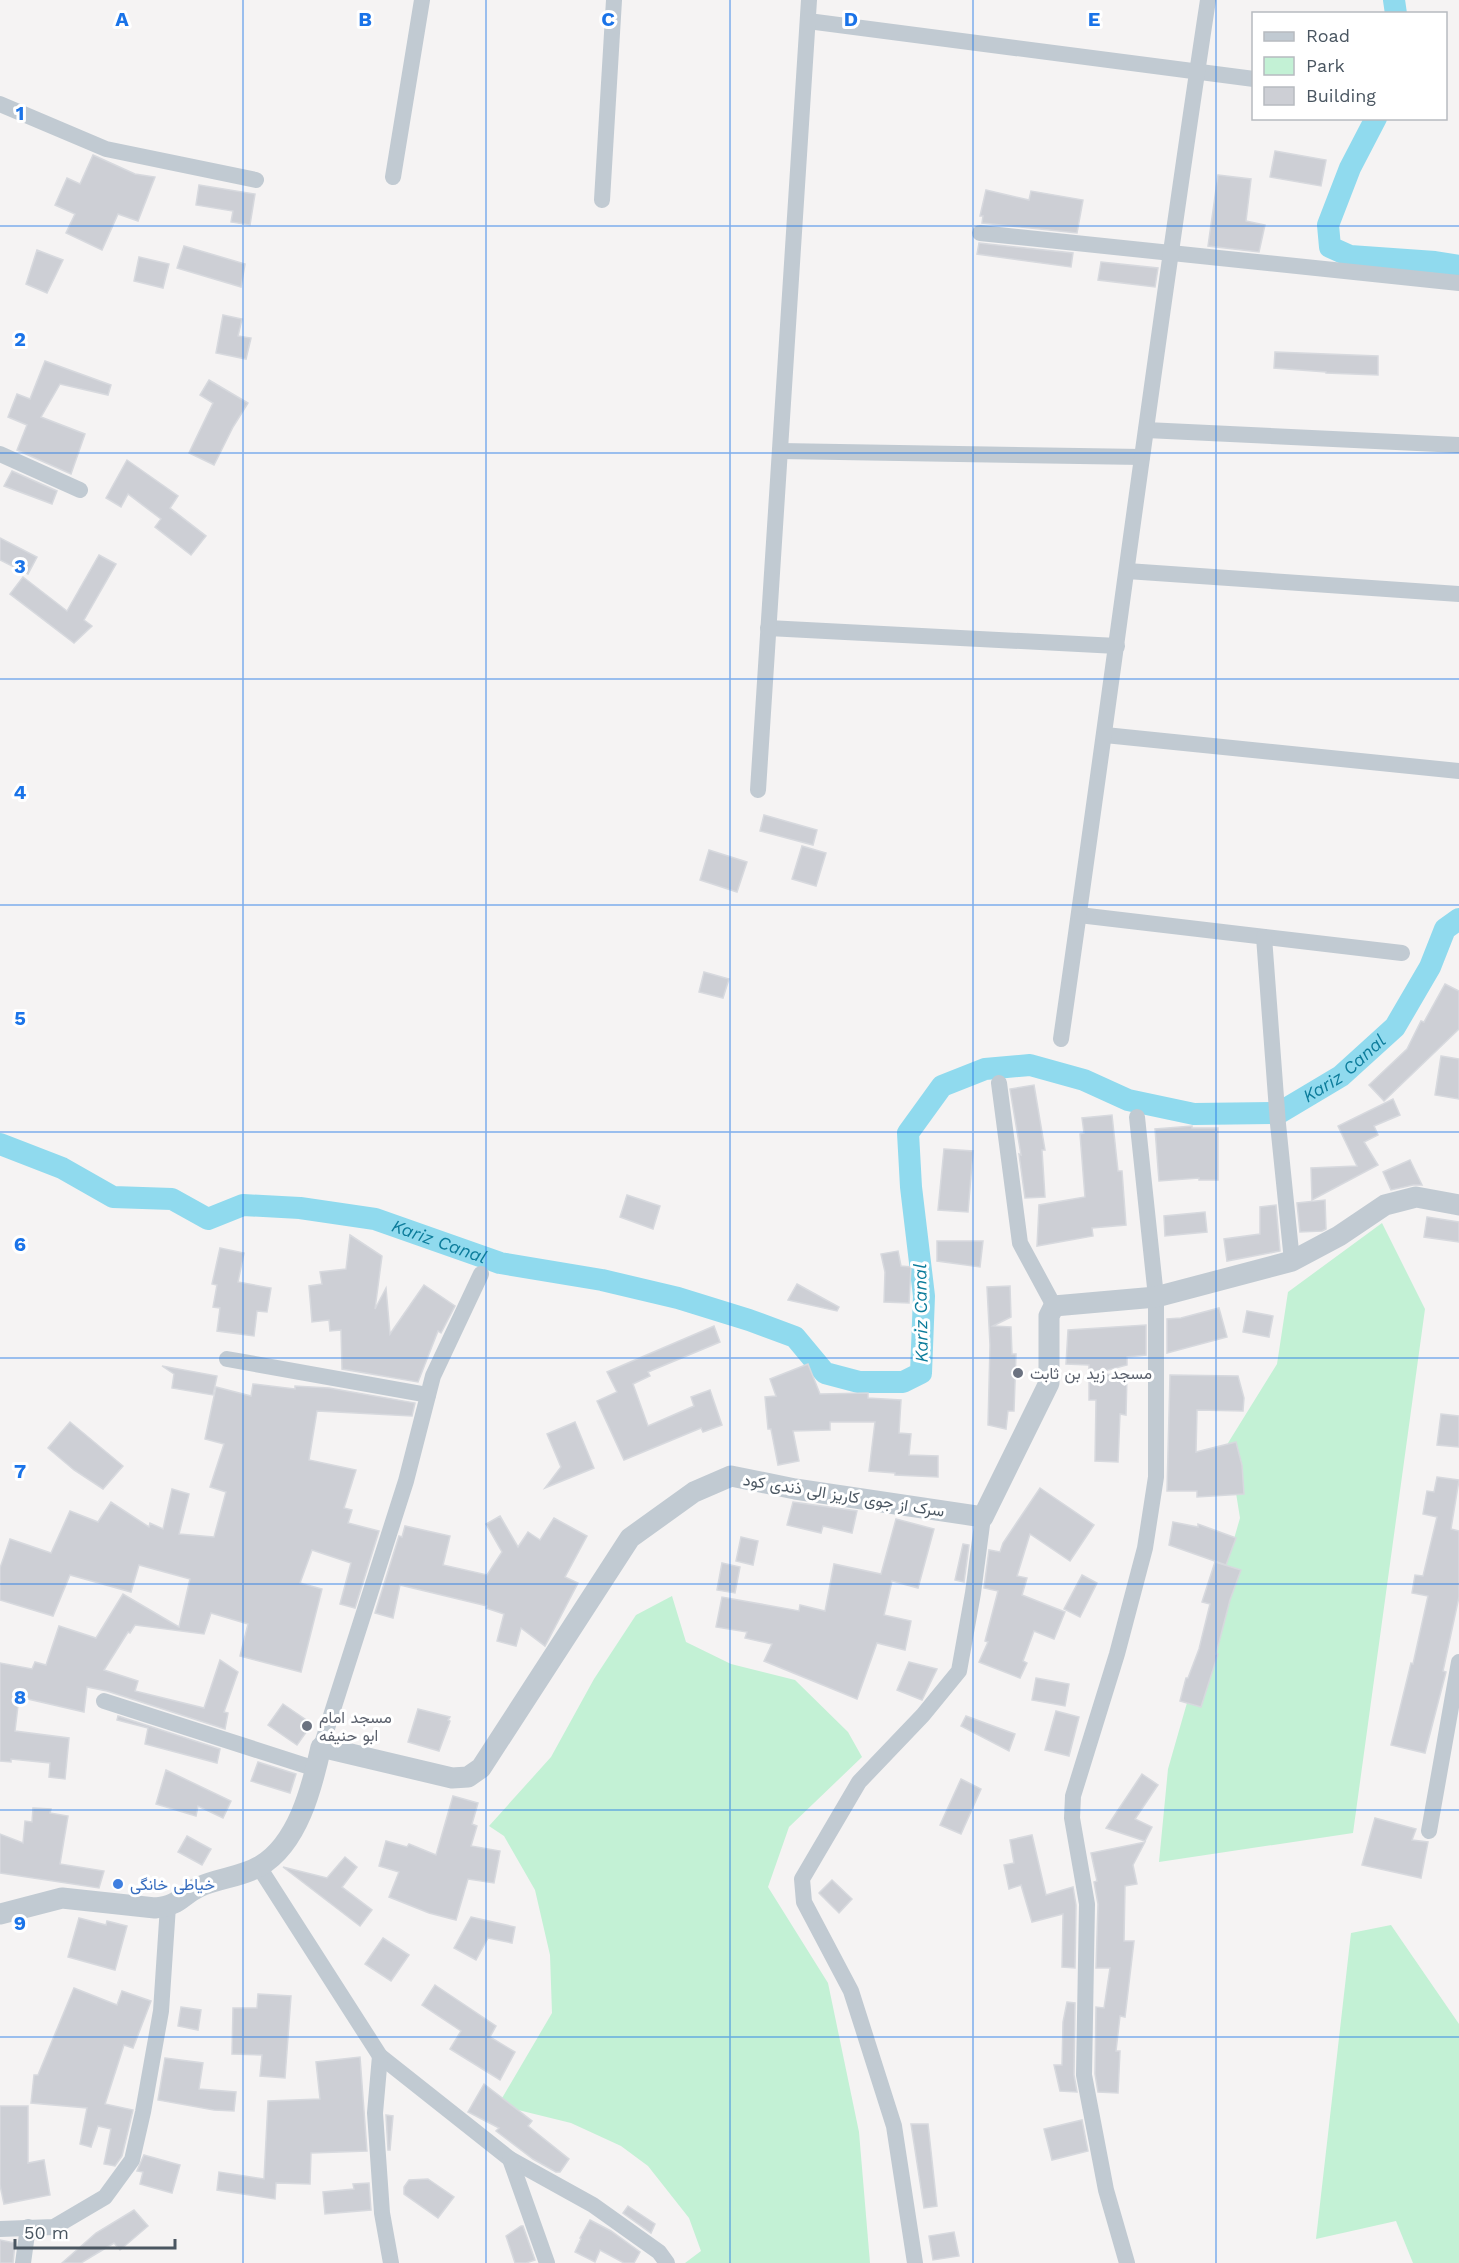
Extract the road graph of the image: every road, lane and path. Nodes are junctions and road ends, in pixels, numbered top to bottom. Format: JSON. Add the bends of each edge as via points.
{"nodes":[{"id":1,"x":422,"y":0,"type":"edge"},
{"id":2,"x":614,"y":0,"type":"edge"},
{"id":3,"x":809,"y":0,"type":"edge"},
{"id":4,"x":1208,"y":0,"type":"edge"},
{"id":5,"x":808,"y":21,"type":"junction"},
{"id":6,"x":1197,"y":71,"type":"junction"},
{"id":7,"x":1252,"y":79,"type":"edge"},
{"id":8,"x":0,"y":104,"type":"edge"},
{"id":9,"x":393,"y":177,"type":"dead end"},
{"id":10,"x":256,"y":180,"type":"dead end"},
{"id":11,"x":602,"y":200,"type":"dead end"},
{"id":12,"x":980,"y":233,"type":"dead end"},
{"id":13,"x":1169,"y":253,"type":"junction"},
{"id":14,"x":1459,"y":283,"type":"edge"},
{"id":15,"x":1146,"y":430,"type":"junction"},
{"id":16,"x":1459,"y":445,"type":"edge"},
{"id":17,"x":780,"y":451,"type":"junction"},
{"id":18,"x":0,"y":454,"type":"edge"},
{"id":19,"x":1142,"y":457,"type":"junction"},
{"id":20,"x":80,"y":490,"type":"dead end"},
{"id":21,"x":1127,"y":571,"type":"junction"},
{"id":22,"x":1459,"y":594,"type":"edge"},
{"id":23,"x":768,"y":627,"type":"junction"},
{"id":24,"x":1117,"y":646,"type":"junction"},
{"id":25,"x":1105,"y":735,"type":"junction"},
{"id":26,"x":1459,"y":771,"type":"edge"},
{"id":27,"x":758,"y":790,"type":"dead end"},
{"id":28,"x":1079,"y":915,"type":"junction"},
{"id":29,"x":1264,"y":937,"type":"junction"},
{"id":30,"x":1402,"y":953,"type":"dead end"},
{"id":31,"x":1061,"y":1039,"type":"dead end"},
{"id":32,"x":999,"y":1083,"type":"dead end"},
{"id":33,"x":1137,"y":1117,"type":"dead end"},
{"id":34,"x":1459,"y":1205,"type":"edge"},
{"id":35,"x":1292,"y":1261,"type":"junction"},
{"id":36,"x":481,"y":1274,"type":"dead end"},
{"id":37,"x":1156,"y":1297,"type":"junction"},
{"id":38,"x":1054,"y":1306,"type":"junction"},
{"id":39,"x":226,"y":1359,"type":"dead end"},
{"id":40,"x":428,"y":1395,"type":"junction"},
{"id":41,"x":983,"y":1517,"type":"junction"},
{"id":42,"x":1459,"y":1662,"type":"edge"},
{"id":43,"x":104,"y":1701,"type":"dead end"},
{"id":44,"x":321,"y":1747,"type":"junction"},
{"id":45,"x":316,"y":1769,"type":"junction"},
{"id":46,"x":1429,"y":1831,"type":"dead end"},
{"id":47,"x":260,"y":1867,"type":"junction"},
{"id":48,"x":168,"y":1906,"type":"junction"},
{"id":49,"x":0,"y":1914,"type":"edge"},
{"id":50,"x":380,"y":2056,"type":"junction"},
{"id":51,"x":510,"y":2159,"type":"junction"},
{"id":52,"x":28,"y":2227,"type":"junction"},
{"id":53,"x":0,"y":2229,"type":"edge"},
{"id":54,"x":23,"y":2263,"type":"edge"},
{"id":55,"x":391,"y":2263,"type":"edge"},
{"id":56,"x":547,"y":2263,"type":"edge"},
{"id":57,"x":667,"y":2263,"type":"edge"},
{"id":58,"x":915,"y":2263,"type":"edge"},
{"id":59,"x":1127,"y":2263,"type":"edge"}],
"edges":[{"from":1,"to":9,"type":"street"},
{"from":2,"to":11,"type":"street"},
{"from":3,"to":5,"type":"street"},
{"from":4,"to":6,"type":"street"},
{"from":5,"to":6,"type":"street"},
{"from":5,"to":17,"type":"street"},
{"from":6,"to":7,"type":"street"},
{"from":6,"to":13,"type":"street"},
{"from":8,"to":10,"type":"street","via":[[106,149]]},
{"from":12,"to":13,"type":"street"},
{"from":13,"to":14,"type":"street"},
{"from":13,"to":15,"type":"street"},
{"from":15,"to":16,"type":"street"},
{"from":15,"to":19,"type":"street"},
{"from":17,"to":19,"type":"street"},
{"from":17,"to":23,"type":"street"},
{"from":18,"to":20,"type":"street"},
{"from":19,"to":21,"type":"street"},
{"from":21,"to":22,"type":"street"},
{"from":21,"to":24,"type":"street"},
{"from":23,"to":24,"type":"street"},
{"from":23,"to":27,"type":"street"},
{"from":24,"to":25,"type":"street"},
{"from":25,"to":26,"type":"street"},
{"from":25,"to":28,"type":"street"},
{"from":28,"to":29,"type":"street"},
{"from":28,"to":31,"type":"street"},
{"from":29,"to":30,"type":"street"},
{"from":29,"to":35,"type":"street"},
{"from":32,"to":38,"type":"street","via":[[1020,1243]]},
{"from":33,"to":37,"type":"street"},
{"from":34,"to":35,"type":"street","via":[[1416,1197],[1385,1205]]},
{"from":35,"to":37,"type":"street"},
{"from":36,"to":40,"type":"street","via":[[433,1376]]},
{"from":37,"to":38,"type":"street"},
{"from":37,"to":59,"type":"street","via":[[1156,1477],[1145,1548],[1117,1654],[1072,1796],[1072,1818],[1088,1904],[1084,2075],[1106,2190]]},
{"from":38,"to":41,"type":"street","via":[[1049,1316],[1049,1383]]},
{"from":39,"to":40,"type":"street"},
{"from":40,"to":44,"type":"street","via":[[406,1481]]},
{"from":41,"to":44,"type":"street","name":"سرک از جوی کاریز الی ذندی کود","via":[[731,1476],[694,1492],[630,1538],[481,1768],[468,1777],[452,1778]]},
{"from":41,"to":58,"type":"street","via":[[959,1671],[859,1782],[802,1879],[804,1902],[852,1991],[894,2126]]},
{"from":42,"to":46,"type":"street"},
{"from":43,"to":45,"type":"street"},
{"from":44,"to":45,"type":"street"},
{"from":45,"to":47,"type":"street","via":[[284,1847]]},
{"from":47,"to":48,"type":"street","via":[[198,1887]]},
{"from":47,"to":50,"type":"street"},
{"from":48,"to":49,"type":"street","via":[[62,1898]]},
{"from":48,"to":52,"type":"street","via":[[161,2011],[132,2160],[105,2197],[54,2227]]},
{"from":50,"to":51,"type":"street"},
{"from":50,"to":55,"type":"street","via":[[375,2113],[382,2213]]},
{"from":51,"to":56,"type":"street"},
{"from":51,"to":57,"type":"street","via":[[593,2205],[659,2252]]},
{"from":52,"to":53,"type":"street"},
{"from":52,"to":54,"type":"street"}]}
